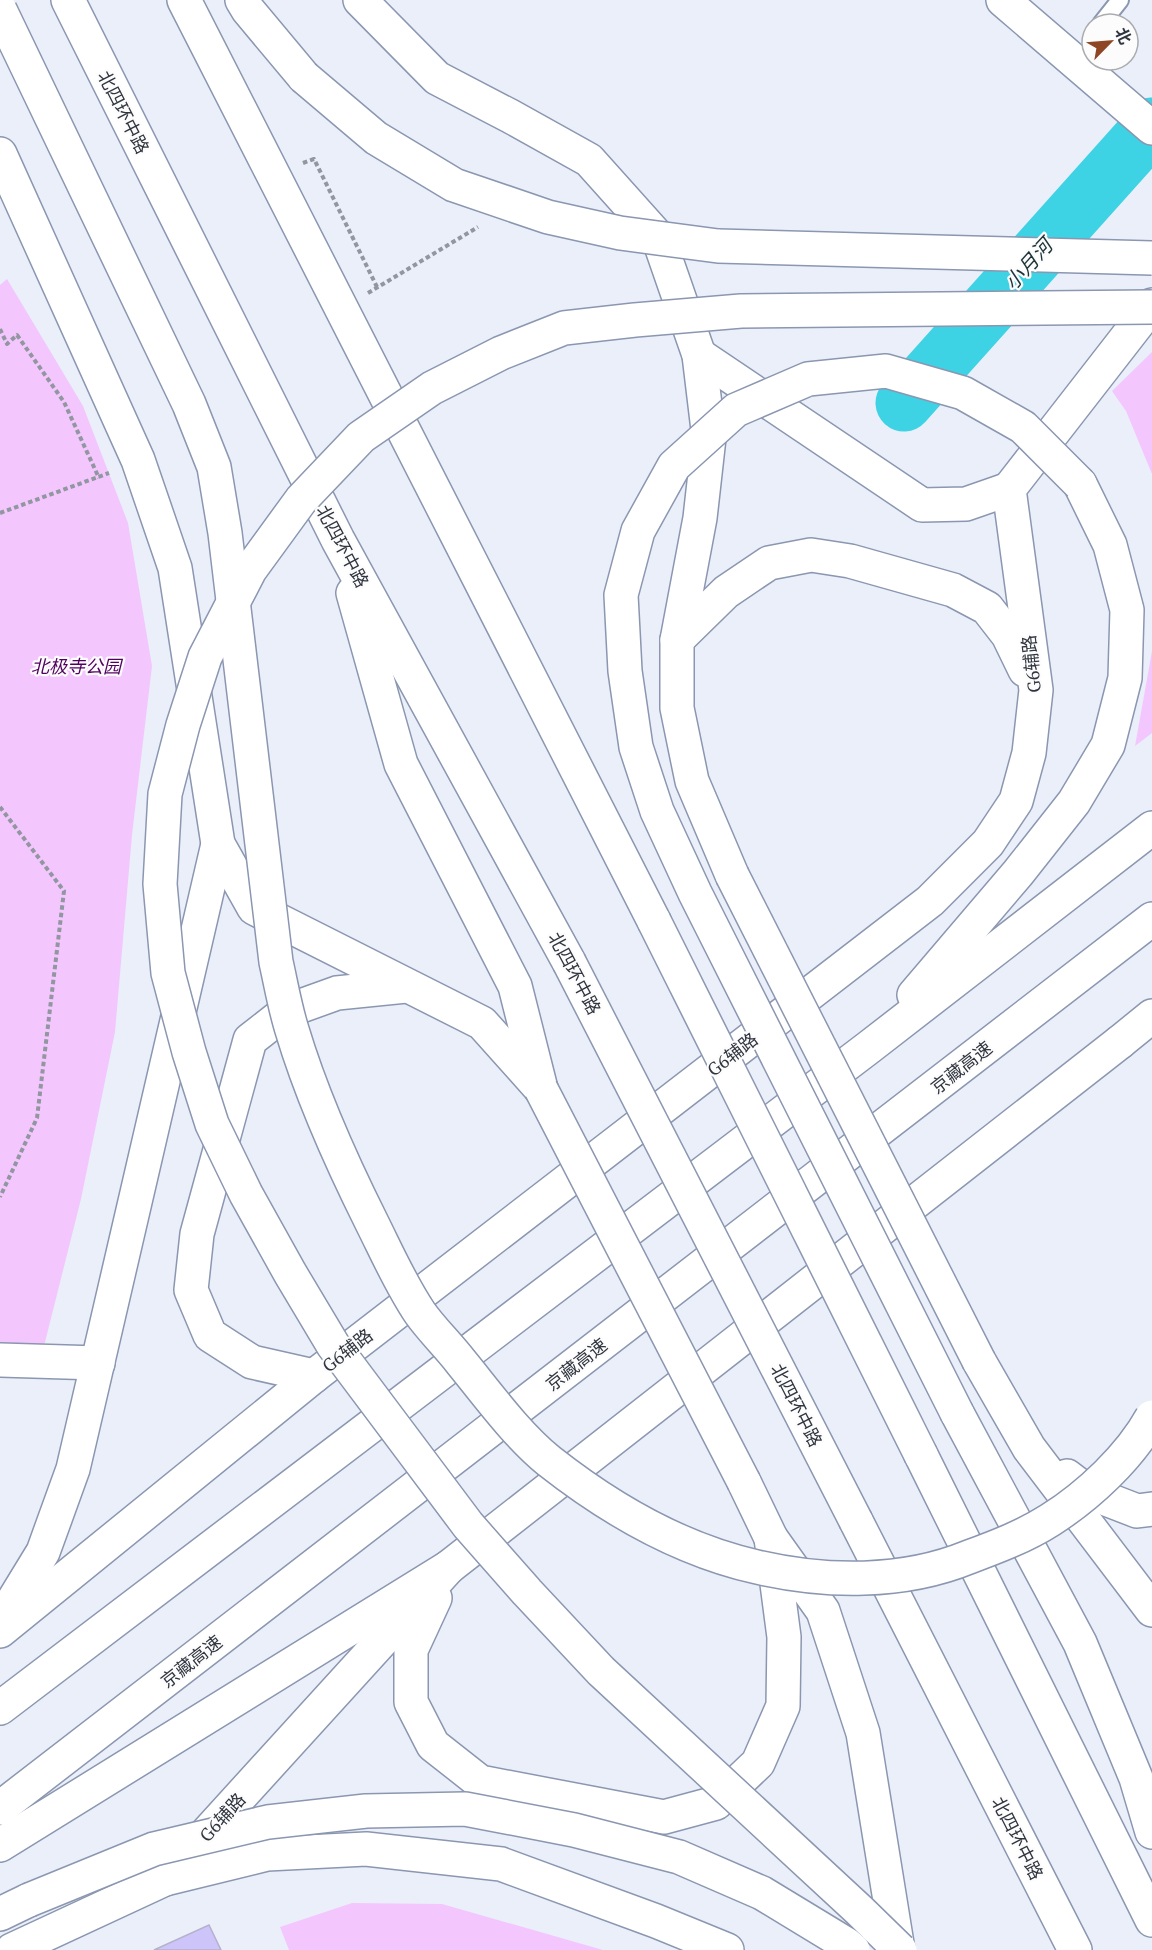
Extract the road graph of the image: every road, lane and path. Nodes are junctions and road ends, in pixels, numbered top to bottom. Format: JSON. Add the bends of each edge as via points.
{"nodes":[{"id":1,"x":68,"y":0,"type":"edge"},
{"id":2,"x":184,"y":0,"type":"edge"},
{"id":3,"x":242,"y":0,"type":"edge"},
{"id":4,"x":360,"y":0,"type":"edge"},
{"id":5,"x":1003,"y":0,"type":"edge"},
{"id":6,"x":1120,"y":0,"type":"edge"},
{"id":7,"x":0,"y":10,"type":"edge"},
{"id":8,"x":1110,"y":12,"type":"edge"},
{"id":9,"x":1080,"y":56,"type":"edge"},
{"id":10,"x":1101,"y":72,"type":"edge"},
{"id":11,"x":1152,"y":128,"type":"edge"},
{"id":12,"x":0,"y":154,"type":"edge"},
{"id":13,"x":299,"y":165,"type":"dead end"},
{"id":14,"x":1152,"y":258,"type":"edge"},
{"id":15,"x":377,"y":287,"type":"dead end"},
{"id":16,"x":1152,"y":306,"type":"edge"},
{"id":17,"x":0,"y":329,"type":"edge"},
{"id":18,"x":699,"y":356,"type":"junction"},
{"id":19,"x":1009,"y":489,"type":"junction"},
{"id":20,"x":0,"y":513,"type":"edge"},
{"id":21,"x":338,"y":540,"type":"junction"},
{"id":22,"x":677,"y":640,"type":"junction"},
{"id":23,"x":1036,"y":690,"type":"junction"},
{"id":24,"x":0,"y":807,"type":"edge"},
{"id":25,"x":1152,"y":828,"type":"edge"},
{"id":26,"x":218,"y":844,"type":"junction"},
{"id":27,"x":1152,"y":919,"type":"edge"},
{"id":28,"x":406,"y":986,"type":"junction"},
{"id":29,"x":1152,"y":1016,"type":"edge"},
{"id":30,"x":868,"y":1048,"type":"junction"},
{"id":31,"x":541,"y":1089,"type":"junction"},
{"id":32,"x":0,"y":1197,"type":"edge"},
{"id":33,"x":0,"y":1359,"type":"edge"},
{"id":34,"x":98,"y":1363,"type":"junction"},
{"id":35,"x":314,"y":1376,"type":"junction"},
{"id":36,"x":1152,"y":1418,"type":"edge"},
{"id":37,"x":1029,"y":1448,"type":"junction"},
{"id":38,"x":1152,"y":1509,"type":"edge"},
{"id":39,"x":771,"y":1538,"type":"junction"},
{"id":40,"x":449,"y":1567,"type":"junction"},
{"id":41,"x":1152,"y":1610,"type":"edge"},
{"id":42,"x":0,"y":1623,"type":"edge"},
{"id":43,"x":0,"y":1631,"type":"edge"},
{"id":44,"x":0,"y":1708,"type":"edge"},
{"id":45,"x":0,"y":1808,"type":"edge"},
{"id":46,"x":1152,"y":1832,"type":"edge"},
{"id":47,"x":0,"y":1845,"type":"edge"},
{"id":48,"x":165,"y":1879,"type":"junction"},
{"id":49,"x":0,"y":1914,"type":"edge"},
{"id":50,"x":1152,"y":1920,"type":"edge"},
{"id":51,"x":12,"y":1950,"type":"edge"},
{"id":52,"x":727,"y":1950,"type":"edge"},
{"id":53,"x":853,"y":1950,"type":"edge"},
{"id":54,"x":899,"y":1950,"type":"edge"},
{"id":55,"x":1075,"y":1950,"type":"edge"}],
"edges":[{"from":1,"to":21,"type":"main road","name":"北四环中路"},
{"from":2,"to":50,"type":"main road","bridge":true,"via":[[654,921]]},
{"from":3,"to":14,"type":"main road","bridge":true,"via":[[304,77],[376,138],[454,184],[548,217],[620,233],[718,246]]},
{"from":4,"to":18,"type":"main road","via":[[436,78],[589,160],[658,237]]},
{"from":5,"to":9,"type":"main road"},
{"from":6,"to":8,"type":"lane"},
{"from":7,"to":36,"type":"main road","bridge":true,"via":[[189,404],[214,466],[276,962],[291,1028],[345,1169],[385,1251],[420,1312],[498,1409],[548,1460],[614,1506],[677,1541],[745,1565],[784,1574],[836,1578],[894,1577],[948,1566],[1048,1521],[1090,1490],[1119,1461]]},
{"from":10,"to":11,"type":"main road"},
{"from":12,"to":26,"type":"main road","via":[[138,460],[175,568]]},
{"from":13,"to":15,"type":"path","via":[[314,159]]},
{"from":16,"to":19,"type":"main road"},
{"from":16,"to":54,"type":"main road","bridge":true,"via":[[741,312],[564,327],[501,353],[432,388],[362,437],[301,500],[250,570],[205,657],[165,794],[160,884],[168,973],[189,1052],[212,1124],[246,1194],[333,1345],[468,1526],[593,1663]]},
{"from":17,"to":20,"type":"path","via":[[7,344],[17,335],[64,402],[99,478]]},
{"from":18,"to":19,"type":"main road","via":[[922,505],[966,504]]},
{"from":18,"to":22,"type":"main road","via":[[709,438],[700,518]]},
{"from":19,"to":23,"type":"main road","name":"G6辅路"},
{"from":21,"to":31,"type":"main road","via":[[401,764],[516,986]]},
{"from":21,"to":55,"type":"main road","name":"北四环中路","bridge":true,"via":[[569,962]]},
{"from":22,"to":23,"type":"main road","via":[[726,592],[769,563],[811,555],[850,561],[953,590],[987,608],[1008,635]]},
{"from":22,"to":37,"type":"main road","bridge":true,"via":[[677,708],[692,781],[732,875],[979,1361]]},
{"from":23,"to":35,"type":"main road","name":"G6辅路","via":[[1029,753],[1016,801],[988,843],[930,901]]},
{"from":24,"to":32,"type":"path","via":[[64,891],[37,1118]]},
{"from":25,"to":30,"type":"main road"},
{"from":26,"to":28,"type":"main road","via":[[254,908]]},
{"from":26,"to":34,"type":"main road"},
{"from":27,"to":45,"type":"main road","name":"京藏高速"},
{"from":28,"to":31,"type":"main road","via":[[482,1023]]},
{"from":28,"to":35,"type":"main road","via":[[337,993],[287,1011],[250,1040],[197,1234],[190,1290],[210,1335],[252,1362]]},
{"from":29,"to":40,"type":"main road","name":"G6辅路"},
{"from":30,"to":44,"type":"main road"},
{"from":30,"to":46,"type":"main road","bridge":true,"via":[[1018,873],[1074,802],[1108,746],[1125,678],[1127,610],[1110,545],[1080,484],[1023,427],[963,393],[886,371],[808,379],[736,410],[674,466],[638,531],[621,595],[625,671],[636,747],[657,812],[695,893],[957,1413],[1080,1643],[1136,1778]]},
{"from":31,"to":39,"type":"main road","bridge":true},
{"from":33,"to":34,"type":"main road"},
{"from":34,"to":42,"type":"main road","via":[[73,1469],[43,1552]]},
{"from":35,"to":43,"type":"main road","name":"G6辅路"},
{"from":37,"to":38,"type":"main road","via":[[1088,1492],[1137,1511]]},
{"from":37,"to":41,"type":"main road"},
{"from":39,"to":40,"type":"main road","via":[[784,1637],[783,1706],[758,1763],[716,1803],[664,1817],[480,1782],[433,1745],[411,1702],[411,1650]]},
{"from":39,"to":54,"type":"main road","via":[[823,1611],[863,1732]]},
{"from":40,"to":47,"type":"main road"},
{"from":40,"to":48,"type":"main road","name":"G6辅路"},
{"from":48,"to":51,"type":"main road","name":"G6辅路"},
{"from":48,"to":52,"type":"main road","via":[[267,1854],[355,1850],[501,1864]]},
{"from":49,"to":53,"type":"main road","bridge":true,"via":[[154,1849],[268,1822],[366,1811],[465,1809],[574,1830],[679,1857],[762,1893]]}]}
